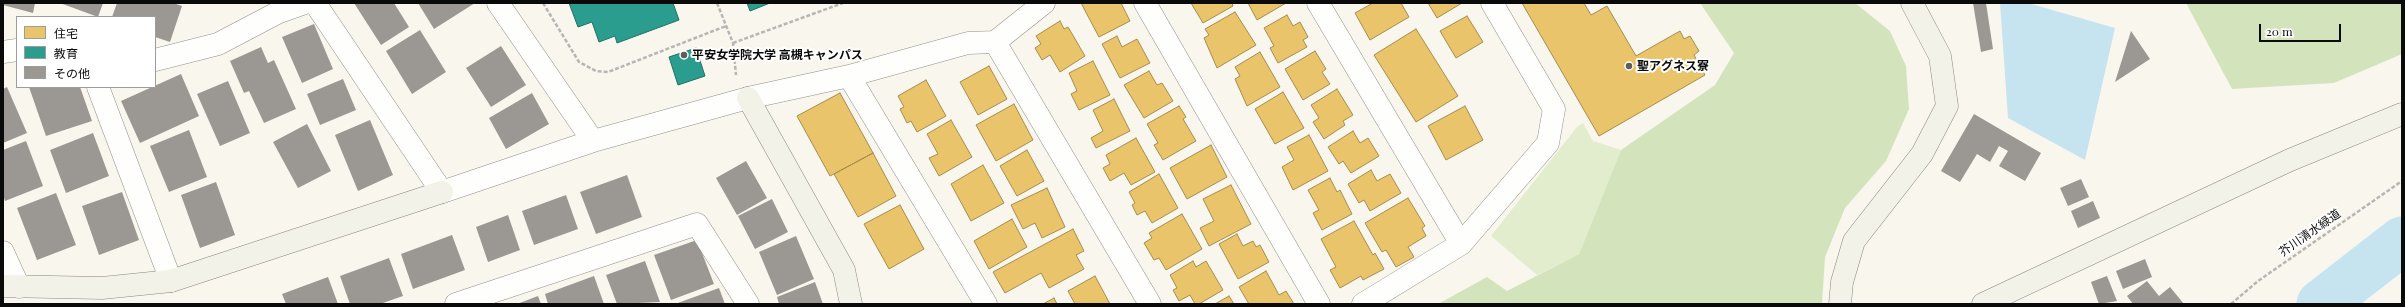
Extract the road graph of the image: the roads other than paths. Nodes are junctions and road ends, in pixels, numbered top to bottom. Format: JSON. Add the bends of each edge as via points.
{"nodes":[{"id":1,"x":306,"y":3,"type":"edge"},
{"id":2,"x":315,"y":3,"type":"edge"},
{"id":3,"x":498,"y":3,"type":"edge"},
{"id":4,"x":1044,"y":3,"type":"edge"},
{"id":5,"x":1145,"y":3,"type":"edge"},
{"id":6,"x":1318,"y":3,"type":"edge"},
{"id":7,"x":1492,"y":3,"type":"edge"},
{"id":8,"x":1912,"y":3,"type":"edge"},
{"id":9,"x":995,"y":42,"type":"junction"},
{"id":10,"x":16,"y":50,"type":"edge"},
{"id":11,"x":3,"y":52,"type":"edge"},
{"id":12,"x":156,"y":60,"type":"edge"},
{"id":13,"x":850,"y":76,"type":"junction"},
{"id":14,"x":98,"y":88,"type":"edge"},
{"id":15,"x":748,"y":98,"type":"junction"},
{"id":16,"x":2402,"y":114,"type":"edge"},
{"id":17,"x":593,"y":141,"type":"junction"},
{"id":18,"x":442,"y":192,"type":"junction"},
{"id":19,"x":1461,"y":244,"type":"junction"},
{"id":20,"x":3,"y":252,"type":"edge"},
{"id":21,"x":171,"y":281,"type":"junction"},
{"id":22,"x":11,"y":287,"type":"edge"},
{"id":23,"x":456,"y":304,"type":"edge"},
{"id":24,"x":748,"y":304,"type":"edge"},
{"id":25,"x":851,"y":304,"type":"edge"},
{"id":26,"x":986,"y":304,"type":"edge"},
{"id":27,"x":1150,"y":304,"type":"edge"},
{"id":28,"x":1319,"y":304,"type":"edge"},
{"id":29,"x":1363,"y":304,"type":"edge"},
{"id":30,"x":1840,"y":304,"type":"edge"},
{"id":31,"x":1983,"y":304,"type":"edge"}],
"edges":[{"from":1,"to":12,"type":"street","via":[[278,13],[218,44]]},
{"from":2,"to":18,"type":"street"},
{"from":3,"to":17,"type":"street"},
{"from":4,"to":9,"type":"street"},
{"from":5,"to":28,"type":"street"},
{"from":6,"to":19,"type":"street"},
{"from":7,"to":19,"type":"street","via":[[1554,109],[1548,143]]},
{"from":8,"to":30,"type":"street","via":[[1940,56],[1947,106],[1922,154],[1854,241],[1843,275]]},
{"from":9,"to":13,"type":"street","via":[[968,43]]},
{"from":9,"to":27,"type":"street"},
{"from":10,"to":11,"type":"street"},
{"from":13,"to":15,"type":"street"},
{"from":13,"to":26,"type":"street"},
{"from":14,"to":21,"type":"street"},
{"from":15,"to":17,"type":"street"},
{"from":15,"to":25,"type":"street","via":[[844,270]]},
{"from":16,"to":31,"type":"street","via":[[2290,160]]},
{"from":17,"to":18,"type":"street"},
{"from":18,"to":21,"type":"street"},
{"from":19,"to":29,"type":"street"},
{"from":20,"to":22,"type":"street"},
{"from":21,"to":22,"type":"street","via":[[102,288]]},
{"from":23,"to":24,"type":"street","via":[[697,224]]}]}
